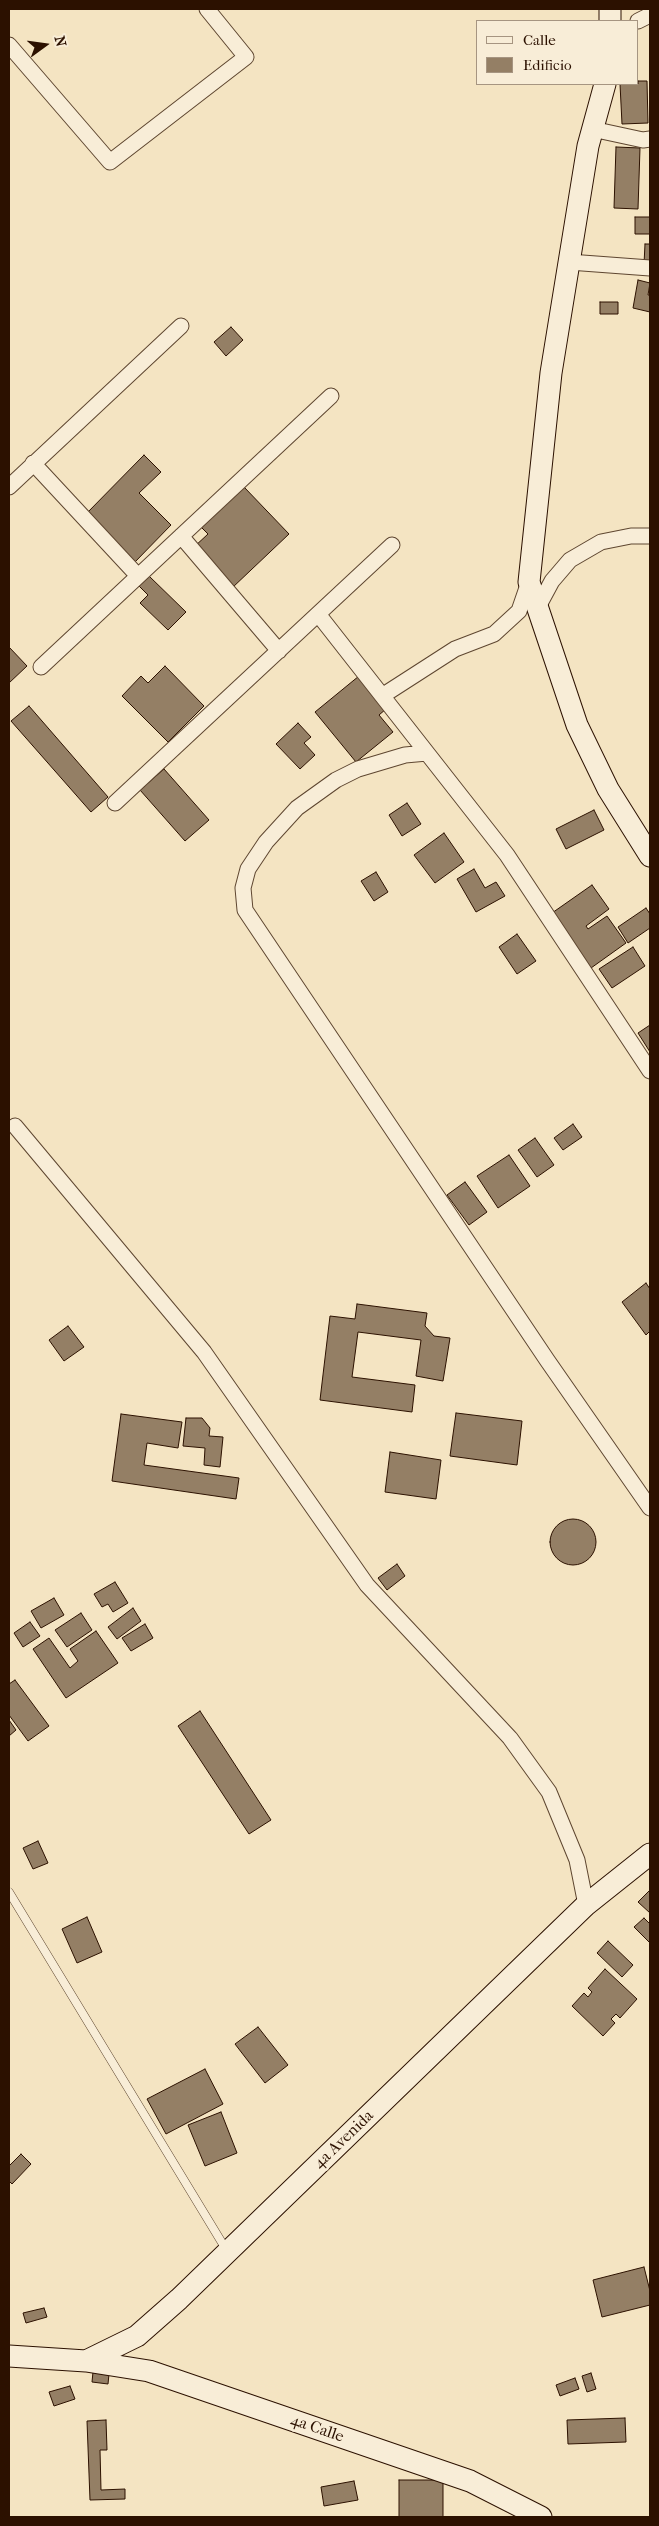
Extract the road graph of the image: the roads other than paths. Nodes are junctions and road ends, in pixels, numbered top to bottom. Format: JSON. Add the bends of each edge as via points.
{"nodes":[{"id":1,"x":207,"y":9,"type":"edge"},
{"id":2,"x":9,"y":46,"type":"edge"},
{"id":3,"x":605,"y":85,"type":"edge"},
{"id":4,"x":592,"y":129,"type":"junction"},
{"id":5,"x":650,"y":139,"type":"edge"},
{"id":6,"x":569,"y":262,"type":"junction"},
{"id":7,"x":650,"y":268,"type":"edge"},
{"id":8,"x":182,"y":326,"type":"dead end"},
{"id":9,"x":331,"y":396,"type":"dead end"},
{"id":10,"x":33,"y":463,"type":"junction"},
{"id":11,"x":9,"y":487,"type":"edge"},
{"id":12,"x":181,"y":536,"type":"junction"},
{"id":13,"x":650,"y":536,"type":"edge"},
{"id":14,"x":392,"y":546,"type":"dead end"},
{"id":15,"x":138,"y":576,"type":"junction"},
{"id":16,"x":529,"y":582,"type":"junction"},
{"id":17,"x":538,"y":607,"type":"junction"},
{"id":18,"x":318,"y":614,"type":"junction"},
{"id":19,"x":279,"y":650,"type":"junction"},
{"id":20,"x":41,"y":667,"type":"dead end"},
{"id":21,"x":382,"y":696,"type":"junction"},
{"id":22,"x":427,"y":753,"type":"junction"},
{"id":23,"x":115,"y":803,"type":"dead end"},
{"id":24,"x":650,"y":856,"type":"edge"},
{"id":25,"x":650,"y":1070,"type":"edge"},
{"id":26,"x":15,"y":1126,"type":"dead end"},
{"id":27,"x":650,"y":1508,"type":"edge"},
{"id":28,"x":650,"y":1854,"type":"edge"},
{"id":29,"x":9,"y":1892,"type":"edge"},
{"id":30,"x":586,"y":1905,"type":"junction"},
{"id":31,"x":228,"y":2252,"type":"junction"},
{"id":32,"x":9,"y":2356,"type":"edge"},
{"id":33,"x":86,"y":2361,"type":"junction"},
{"id":34,"x":541,"y":2517,"type":"edge"}],
"edges":[{"from":1,"to":2,"type":"street","via":[[246,56],[110,162]]},
{"from":3,"to":4,"type":"street"},
{"from":4,"to":5,"type":"street"},
{"from":4,"to":6,"type":"street"},
{"from":6,"to":7,"type":"street"},
{"from":6,"to":16,"type":"street","via":[[551,373]]},
{"from":8,"to":10,"type":"street"},
{"from":9,"to":12,"type":"street"},
{"from":10,"to":11,"type":"street"},
{"from":10,"to":15,"type":"street"},
{"from":12,"to":15,"type":"street"},
{"from":12,"to":19,"type":"street"},
{"from":13,"to":17,"type":"street","via":[[601,542],[570,560],[552,581]]},
{"from":14,"to":18,"type":"street"},
{"from":15,"to":20,"type":"street"},
{"from":16,"to":17,"type":"street"},
{"from":16,"to":21,"type":"street","via":[[519,611],[494,634],[456,649]]},
{"from":17,"to":24,"type":"street","via":[[577,725],[608,789]]},
{"from":18,"to":19,"type":"street"},
{"from":18,"to":21,"type":"street"},
{"from":19,"to":23,"type":"street"},
{"from":21,"to":22,"type":"street"},
{"from":22,"to":25,"type":"street","via":[[507,855]]},
{"from":22,"to":27,"type":"street","via":[[397,756],[358,769],[336,780],[297,808],[266,842],[248,869],[243,888],[245,910]]},
{"from":26,"to":30,"type":"street","via":[[204,1352],[367,1585],[515,1746],[549,1792],[577,1860]]},
{"from":28,"to":30,"type":"street","name":"4a Avenida"},
{"from":29,"to":31,"type":"lane"},
{"from":30,"to":31,"type":"street","name":"4a Avenida"},
{"from":31,"to":33,"type":"street","name":"4a Avenida","via":[[137,2336]]},
{"from":32,"to":33,"type":"street","name":"4a Avenida"},
{"from":33,"to":34,"type":"street","name":"4a Calle","via":[[159,2374],[470,2481]]}]}
